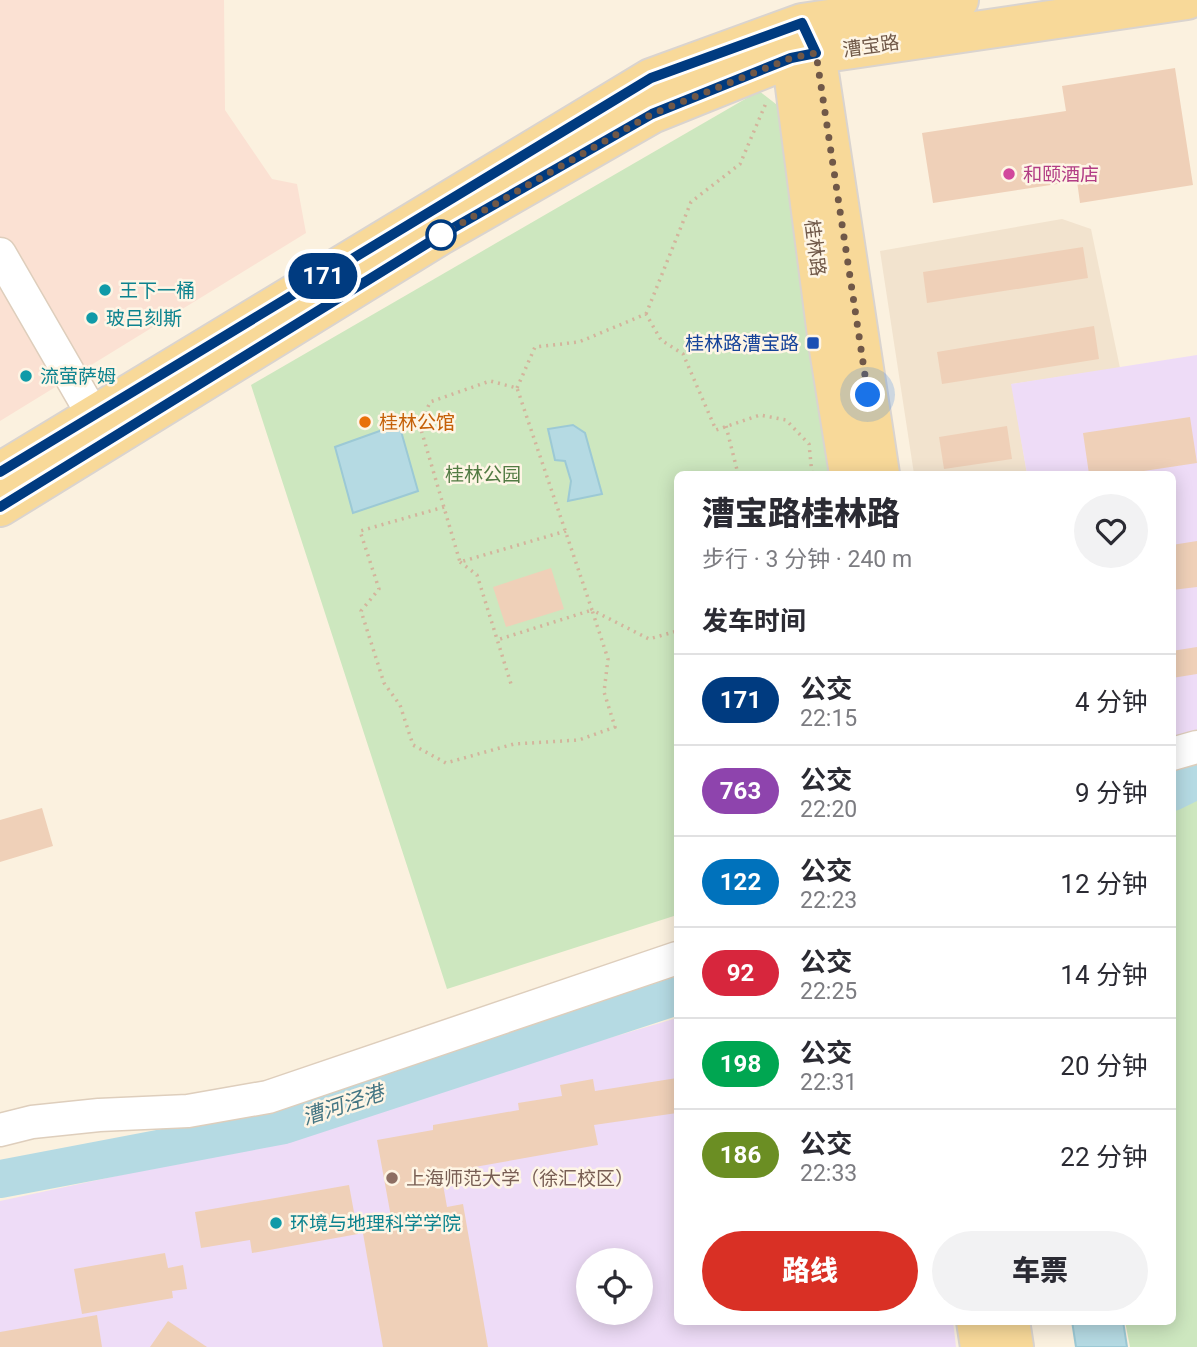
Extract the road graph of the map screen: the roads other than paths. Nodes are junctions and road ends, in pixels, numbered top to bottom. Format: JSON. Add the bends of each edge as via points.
{"nodes":[{"id":1,"x":959,"y":0,"type":"edge"},
{"id":2,"x":1187,"y":0,"type":"edge"},
{"id":3,"x":802,"y":34,"type":"edge"},
{"id":4,"x":0,"y":254,"type":"edge"},
{"id":5,"x":101,"y":428,"type":"junction"},
{"id":6,"x":849,"y":471,"type":"edge"},
{"id":7,"x":879,"y":471,"type":"edge"},
{"id":8,"x":0,"y":472,"type":"edge"},
{"id":9,"x":0,"y":507,"type":"edge"},
{"id":10,"x":1197,"y":747,"type":"edge"},
{"id":11,"x":1176,"y":753,"type":"edge"},
{"id":12,"x":674,"y":959,"type":"edge"},
{"id":13,"x":0,"y":1130,"type":"edge"},
{"id":14,"x":977,"y":1325,"type":"edge"},
{"id":15,"x":1011,"y":1325,"type":"edge"},
{"id":16,"x":980,"y":1347,"type":"edge"},
{"id":17,"x":1014,"y":1347,"type":"edge"}],
"edges":[{"from":1,"to":3,"type":"main road","name":"漕宝路"},
{"from":2,"to":3,"type":"main road","name":"漕宝路"},
{"from":3,"to":5,"type":"main road","name":"漕宝路","via":[[651,78]]},
{"from":3,"to":6,"type":"main road","name":"桂林路","via":[[828,343]]},
{"from":3,"to":7,"type":"main road","name":"桂林路"},
{"from":4,"to":5,"type":"street"},
{"from":5,"to":8,"type":"main road","name":"漕宝路"},
{"from":5,"to":9,"type":"main road","name":"漕宝路"},
{"from":10,"to":11,"type":"street"},
{"from":12,"to":13,"type":"street","via":[[268,1097],[188,1111],[99,1115]]},
{"from":14,"to":16,"type":"main road"},
{"from":15,"to":17,"type":"main road"}]}
